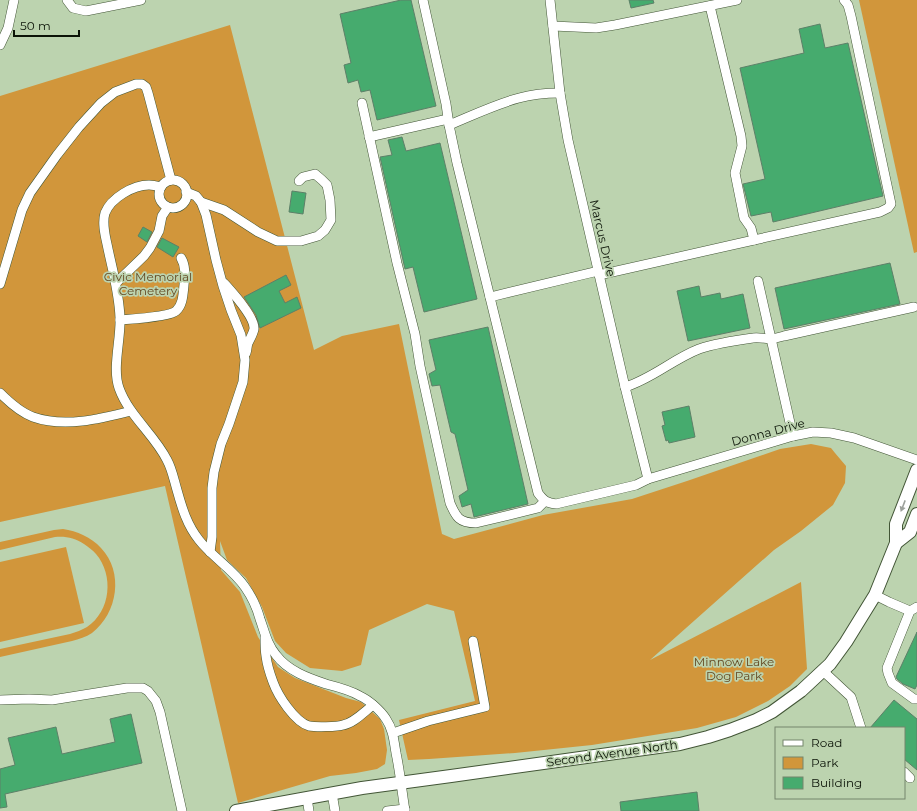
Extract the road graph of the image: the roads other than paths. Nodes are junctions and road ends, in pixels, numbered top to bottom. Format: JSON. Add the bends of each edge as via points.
{"nodes":[{"id":1,"x":14,"y":0,"type":"edge"},
{"id":2,"x":67,"y":0,"type":"edge"},
{"id":3,"x":141,"y":0,"type":"edge"},
{"id":4,"x":423,"y":0,"type":"edge"},
{"id":5,"x":550,"y":0,"type":"edge"},
{"id":6,"x":738,"y":0,"type":"edge"},
{"id":7,"x":844,"y":0,"type":"edge"},
{"id":8,"x":710,"y":6,"type":"junction"},
{"id":9,"x":553,"y":26,"type":"junction"},
{"id":10,"x":0,"y":45,"type":"edge"},
{"id":11,"x":560,"y":93,"type":"junction"},
{"id":12,"x":362,"y":103,"type":"dead end"},
{"id":13,"x":448,"y":122,"type":"junction"},
{"id":14,"x":369,"y":137,"type":"junction"},
{"id":15,"x":171,"y":180,"type":"junction"},
{"id":16,"x":299,"y":181,"type":"dead end"},
{"id":17,"x":161,"y":187,"type":"junction"},
{"id":18,"x":186,"y":192,"type":"junction"},
{"id":19,"x":201,"y":202,"type":"junction"},
{"id":20,"x":168,"y":206,"type":"junction"},
{"id":21,"x":754,"y":240,"type":"junction"},
{"id":22,"x":181,"y":258,"type":"dead end"},
{"id":23,"x":598,"y":273,"type":"junction"},
{"id":24,"x":221,"y":280,"type":"junction"},
{"id":25,"x":758,"y":281,"type":"dead end"},
{"id":26,"x":116,"y":283,"type":"junction"},
{"id":27,"x":0,"y":284,"type":"edge"},
{"id":28,"x":490,"y":297,"type":"junction"},
{"id":29,"x":914,"y":307,"type":"dead end"},
{"id":30,"x":120,"y":320,"type":"junction"},
{"id":31,"x":771,"y":339,"type":"junction"},
{"id":32,"x":245,"y":360,"type":"junction"},
{"id":33,"x":625,"y":387,"type":"junction"},
{"id":34,"x":0,"y":393,"type":"edge"},
{"id":35,"x":131,"y":411,"type":"junction"},
{"id":36,"x":793,"y":436,"type":"junction"},
{"id":37,"x":917,"y":460,"type":"edge"},
{"id":38,"x":917,"y":470,"type":"edge"},
{"id":39,"x":648,"y":479,"type":"junction"},
{"id":40,"x":545,"y":501,"type":"junction"},
{"id":41,"x":917,"y":514,"type":"edge"},
{"id":42,"x":896,"y":543,"type":"junction"},
{"id":43,"x":210,"y":552,"type":"junction"},
{"id":44,"x":875,"y":595,"type":"junction"},
{"id":45,"x":913,"y":609,"type":"edge"},
{"id":46,"x":265,"y":636,"type":"junction"},
{"id":47,"x":473,"y":641,"type":"dead end"},
{"id":48,"x":824,"y":671,"type":"junction"},
{"id":49,"x":917,"y":699,"type":"edge"},
{"id":50,"x":0,"y":700,"type":"edge"},
{"id":51,"x":373,"y":705,"type":"junction"},
{"id":52,"x":861,"y":727,"type":"edge"},
{"id":53,"x":393,"y":733,"type":"junction"},
{"id":54,"x":401,"y":783,"type":"junction"},
{"id":55,"x":332,"y":793,"type":"junction"},
{"id":56,"x":307,"y":798,"type":"junction"},
{"id":57,"x":405,"y":810,"type":"edge"},
{"id":58,"x":182,"y":811,"type":"edge"},
{"id":59,"x":236,"y":811,"type":"edge"},
{"id":60,"x":309,"y":811,"type":"edge"},
{"id":61,"x":335,"y":811,"type":"edge"},
{"id":62,"x":387,"y":811,"type":"edge"}],
"edges":[{"from":1,"to":10,"type":"street","via":[[8,28]]},
{"from":2,"to":3,"type":"street","via":[[73,8],[86,11]]},
{"from":4,"to":13,"type":"street"},
{"from":5,"to":9,"type":"street","name":"Marcus Drive"},
{"from":6,"to":8,"type":"street"},
{"from":7,"to":21,"type":"street","via":[[851,16],[891,204],[880,212]]},
{"from":8,"to":9,"type":"street","via":[[596,28]]},
{"from":8,"to":21,"type":"street","via":[[741,136],[742,146],[735,173],[744,218],[751,228]]},
{"from":9,"to":11,"type":"street","name":"Marcus Drive"},
{"from":11,"to":13,"type":"street","via":[[518,98]]},
{"from":11,"to":23,"type":"street","name":"Marcus Drive"},
{"from":12,"to":14,"type":"street"},
{"from":13,"to":14,"type":"street"},
{"from":13,"to":28,"type":"street"},
{"from":14,"to":40,"type":"street","via":[[415,334],[450,503],[455,515],[467,523],[476,523],[538,508]]},
{"from":15,"to":17,"type":"street"},
{"from":15,"to":18,"type":"street","via":[[181,183]]},
{"from":15,"to":27,"type":"street","via":[[146,87],[136,84],[115,92],[79,127],[30,193],[22,210]]},
{"from":16,"to":19,"type":"street","via":[[303,177],[315,174],[322,180],[330,200],[331,220],[318,236],[301,241],[277,241],[224,210]]},
{"from":17,"to":20,"type":"street","via":[[159,197]]},
{"from":17,"to":26,"type":"street","via":[[137,187],[122,194],[111,203],[105,214],[104,228]]},
{"from":18,"to":19,"type":"street","via":[[196,196]]},
{"from":18,"to":20,"type":"street","via":[[181,205],[175,208]]},
{"from":19,"to":24,"type":"street","via":[[208,220]]},
{"from":20,"to":26,"type":"street","via":[[150,248]]},
{"from":21,"to":23,"type":"street"},
{"from":22,"to":30,"type":"street","via":[[185,271],[180,307],[175,312],[164,315]]},
{"from":23,"to":28,"type":"street"},
{"from":23,"to":33,"type":"street","name":"Marcus Drive"},
{"from":24,"to":32,"type":"street","via":[[241,335]]},
{"from":24,"to":32,"type":"street","via":[[244,306],[253,324]]},
{"from":25,"to":31,"type":"street"},
{"from":26,"to":30,"type":"street"},
{"from":28,"to":40,"type":"street","via":[[538,493]]},
{"from":29,"to":31,"type":"street"},
{"from":30,"to":35,"type":"street","via":[[117,381]]},
{"from":31,"to":33,"type":"street","via":[[755,338],[698,349]]},
{"from":31,"to":36,"type":"street"},
{"from":32,"to":43,"type":"street","via":[[243,382],[214,472]]},
{"from":33,"to":39,"type":"street","name":"Marcus Drive"},
{"from":34,"to":35,"type":"street","via":[[31,416],[58,422],[108,417]]},
{"from":35,"to":43,"type":"street","via":[[168,460],[189,526]]},
{"from":36,"to":37,"type":"street","name":"Donna Drive","via":[[813,432],[831,433],[854,438]]},
{"from":36,"to":39,"type":"street","name":"Donna Drive"},
{"from":38,"to":42,"type":"main road","name":"Second Avenue North","one_way":true,"via":[[896,524]]},
{"from":39,"to":40,"type":"street","name":"Donna Drive","via":[[636,485],[556,504]]},
{"from":41,"to":42,"type":"main road","name":"Second Avenue North","via":[[910,532]]},
{"from":42,"to":44,"type":"main road","name":"Second Avenue North"},
{"from":43,"to":46,"type":"street","via":[[244,586],[254,602]]},
{"from":44,"to":45,"type":"street"},
{"from":44,"to":48,"type":"main road","name":"Second Avenue North","via":[[846,642]]},
{"from":45,"to":49,"type":"street","via":[[887,668],[892,682]]},
{"from":46,"to":51,"type":"street","via":[[276,655],[287,666],[310,679],[360,696]]},
{"from":46,"to":51,"type":"street","via":[[266,655],[273,683],[296,718],[309,726],[343,725]]},
{"from":47,"to":53,"type":"street","via":[[485,707],[428,721]]},
{"from":48,"to":52,"type":"street","via":[[851,697]]},
{"from":48,"to":54,"type":"main road","name":"Second Avenue North","via":[[772,712],[708,737],[680,744]]},
{"from":50,"to":58,"type":"street","via":[[52,700],[127,688],[143,688],[148,691],[160,712]]},
{"from":51,"to":53,"type":"street","via":[[387,719]]},
{"from":53,"to":54,"type":"street"},
{"from":54,"to":55,"type":"main road","name":"Second Avenue North"},
{"from":54,"to":57,"type":"street"},
{"from":55,"to":56,"type":"main road","name":"Second Avenue North"},
{"from":55,"to":61,"type":"street"},
{"from":56,"to":59,"type":"main road","name":"Second Avenue North"},
{"from":56,"to":60,"type":"street"},
{"from":57,"to":62,"type":"street"}]}
